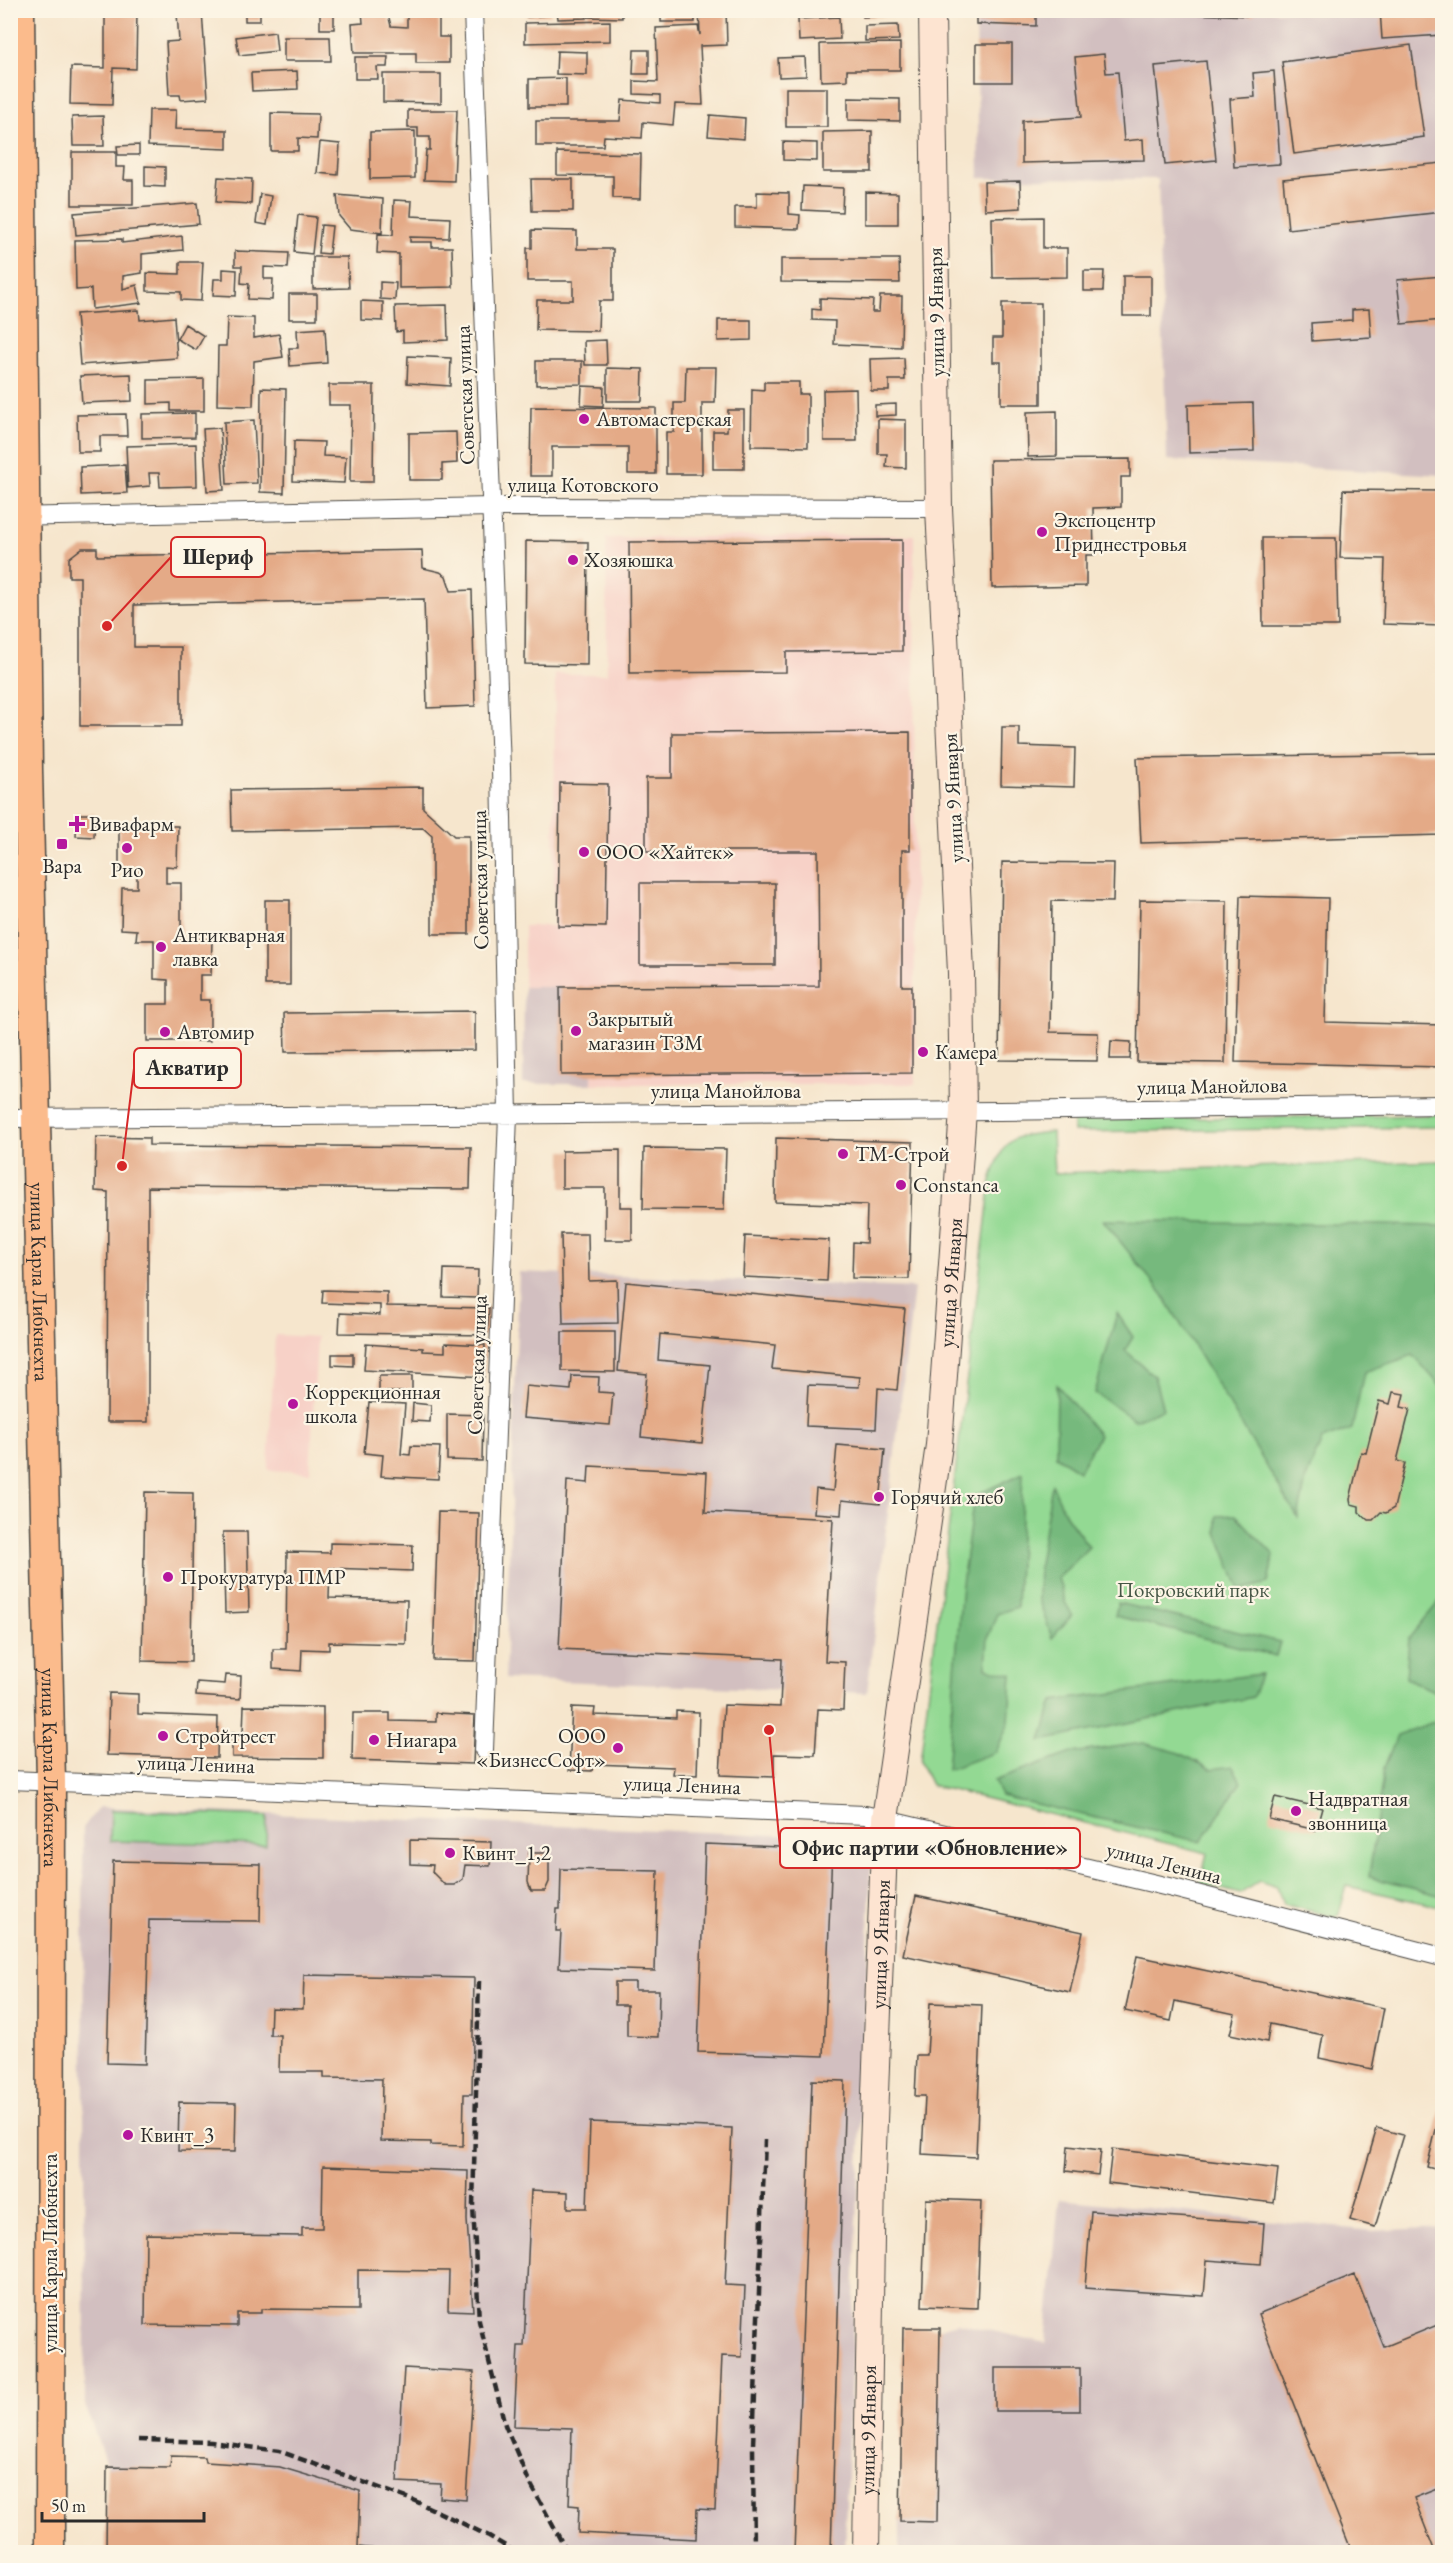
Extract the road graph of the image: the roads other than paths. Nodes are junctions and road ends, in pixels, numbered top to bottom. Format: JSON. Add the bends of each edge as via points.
{"nodes":[{"id":1,"x":20,"y":10,"type":"edge"},
{"id":2,"x":473,"y":10,"type":"edge"},
{"id":3,"x":932,"y":10,"type":"edge"},
{"id":4,"x":492,"y":507,"type":"junction"},
{"id":5,"x":939,"y":508,"type":"junction"},
{"id":6,"x":18,"y":517,"type":"edge"},
{"id":7,"x":1443,"y":1105,"type":"edge"},
{"id":8,"x":963,"y":1112,"type":"junction"},
{"id":9,"x":508,"y":1115,"type":"junction"},
{"id":10,"x":23,"y":1119,"type":"edge"},
{"id":11,"x":484,"y":1750,"type":"dead end"},
{"id":12,"x":10,"y":1780,"type":"edge"},
{"id":13,"x":51,"y":1781,"type":"junction"},
{"id":14,"x":885,"y":1819,"type":"junction"},
{"id":15,"x":1443,"y":1957,"type":"edge"},
{"id":16,"x":50,"y":2553,"type":"edge"},
{"id":17,"x":866,"y":2553,"type":"edge"}],
"edges":[{"from":1,"to":6,"type":"main road","name":"улица Карла Либкнехта"},
{"from":2,"to":4,"type":"street","name":"Советская улица"},
{"from":3,"to":5,"type":"street","name":"улица 9 Января"},
{"from":4,"to":5,"type":"street","name":"улица Котовского"},
{"from":4,"to":6,"type":"street","name":"улица Котовского"},
{"from":4,"to":9,"type":"street","name":"Советская улица"},
{"from":5,"to":8,"type":"street","name":"улица 9 Января","via":[[961,973]]},
{"from":6,"to":10,"type":"main road","name":"улица Карла Либкнехта","via":[[28,781]]},
{"from":7,"to":8,"type":"street","name":"улица Манойлова"},
{"from":8,"to":9,"type":"street","name":"улица Манойлова"},
{"from":8,"to":14,"type":"street","name":"улица 9 Января","via":[[939,1445]]},
{"from":9,"to":10,"type":"street","name":"улица Манойлова"},
{"from":9,"to":11,"type":"street","name":"Советская улица"},
{"from":10,"to":13,"type":"main road","name":"улица Карла Либкнехта"},
{"from":12,"to":13,"type":"street","name":"улица Ленина"},
{"from":13,"to":14,"type":"street","name":"улица Ленина","via":[[865,1815]]},
{"from":13,"to":16,"type":"main road","name":"улица Карла Либкнехта"},
{"from":14,"to":15,"type":"street","name":"улица Ленина"},
{"from":14,"to":17,"type":"street","name":"улица 9 Января","via":[[872,2176]]}]}
